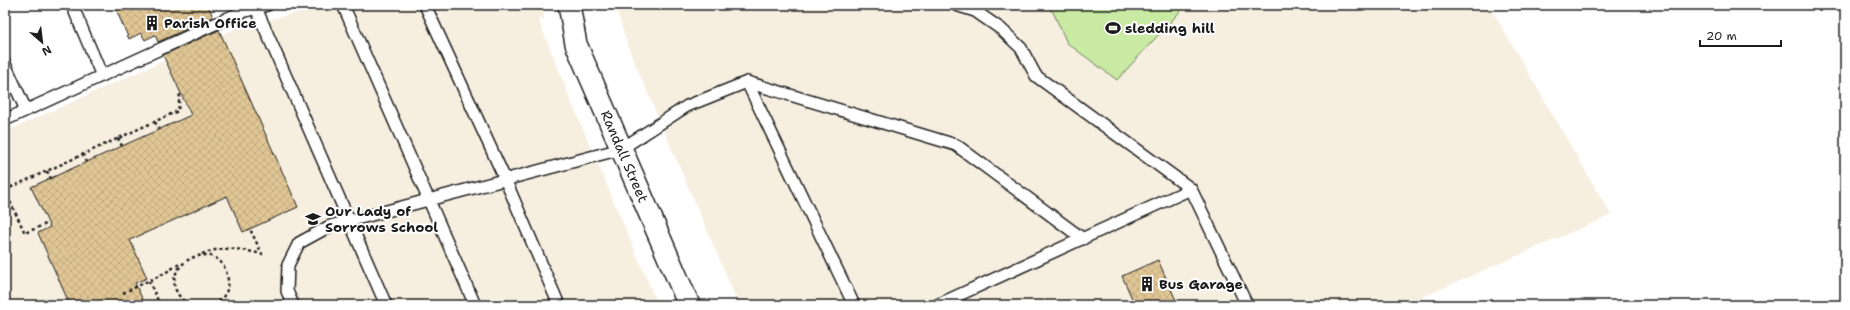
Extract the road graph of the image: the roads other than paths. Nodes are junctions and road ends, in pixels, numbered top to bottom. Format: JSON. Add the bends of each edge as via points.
{"nodes":[{"id":1,"x":72,"y":5,"type":"edge"},
{"id":2,"x":343,"y":5,"type":"edge"},
{"id":3,"x":425,"y":5,"type":"edge"},
{"id":4,"x":569,"y":5,"type":"edge"},
{"id":5,"x":956,"y":5,"type":"edge"},
{"id":6,"x":262,"y":6,"type":"edge"},
{"id":7,"x":5,"y":64,"type":"edge"},
{"id":8,"x":102,"y":76,"type":"junction"},
{"id":9,"x":747,"y":82,"type":"junction"},
{"id":10,"x":26,"y":110,"type":"junction"},
{"id":11,"x":5,"y":120,"type":"edge"},
{"id":12,"x":621,"y":149,"type":"junction"},
{"id":13,"x":505,"y":179,"type":"junction"},
{"id":14,"x":1191,"y":189,"type":"junction"},
{"id":15,"x":429,"y":199,"type":"junction"},
{"id":16,"x":348,"y":221,"type":"junction"},
{"id":17,"x":1083,"y":239,"type":"junction"},
{"id":18,"x":293,"y":305,"type":"edge"},
{"id":19,"x":386,"y":305,"type":"edge"},
{"id":20,"x":475,"y":305,"type":"edge"},
{"id":21,"x":559,"y":305,"type":"edge"},
{"id":22,"x":689,"y":305,"type":"edge"},
{"id":23,"x":854,"y":305,"type":"edge"},
{"id":24,"x":937,"y":305,"type":"edge"},
{"id":25,"x":1247,"y":305,"type":"edge"}],
"edges":[{"from":1,"to":8,"type":"lane"},
{"from":2,"to":15,"type":"lane"},
{"from":3,"to":13,"type":"lane"},
{"from":4,"to":12,"type":"street","name":"Randall Street","via":[[576,44]]},
{"from":5,"to":14,"type":"lane","via":[[975,11],[1001,29],[1021,48],[1036,76]]},
{"from":6,"to":8,"type":"lane","via":[[239,13]]},
{"from":6,"to":16,"type":"lane"},
{"from":7,"to":10,"type":"lane"},
{"from":8,"to":10,"type":"lane"},
{"from":9,"to":12,"type":"lane","via":[[687,106]]},
{"from":9,"to":17,"type":"lane","via":[[956,145]]},
{"from":9,"to":23,"type":"lane"},
{"from":10,"to":11,"type":"lane"},
{"from":12,"to":13,"type":"lane"},
{"from":12,"to":22,"type":"street","name":"Randall Street"},
{"from":13,"to":15,"type":"lane"},
{"from":13,"to":21,"type":"lane"},
{"from":14,"to":17,"type":"lane"},
{"from":14,"to":25,"type":"lane"},
{"from":15,"to":16,"type":"lane"},
{"from":15,"to":20,"type":"lane"},
{"from":16,"to":18,"type":"lane","via":[[330,226],[300,243],[288,265],[287,291]]},
{"from":16,"to":19,"type":"lane"},
{"from":17,"to":24,"type":"lane"}]}
